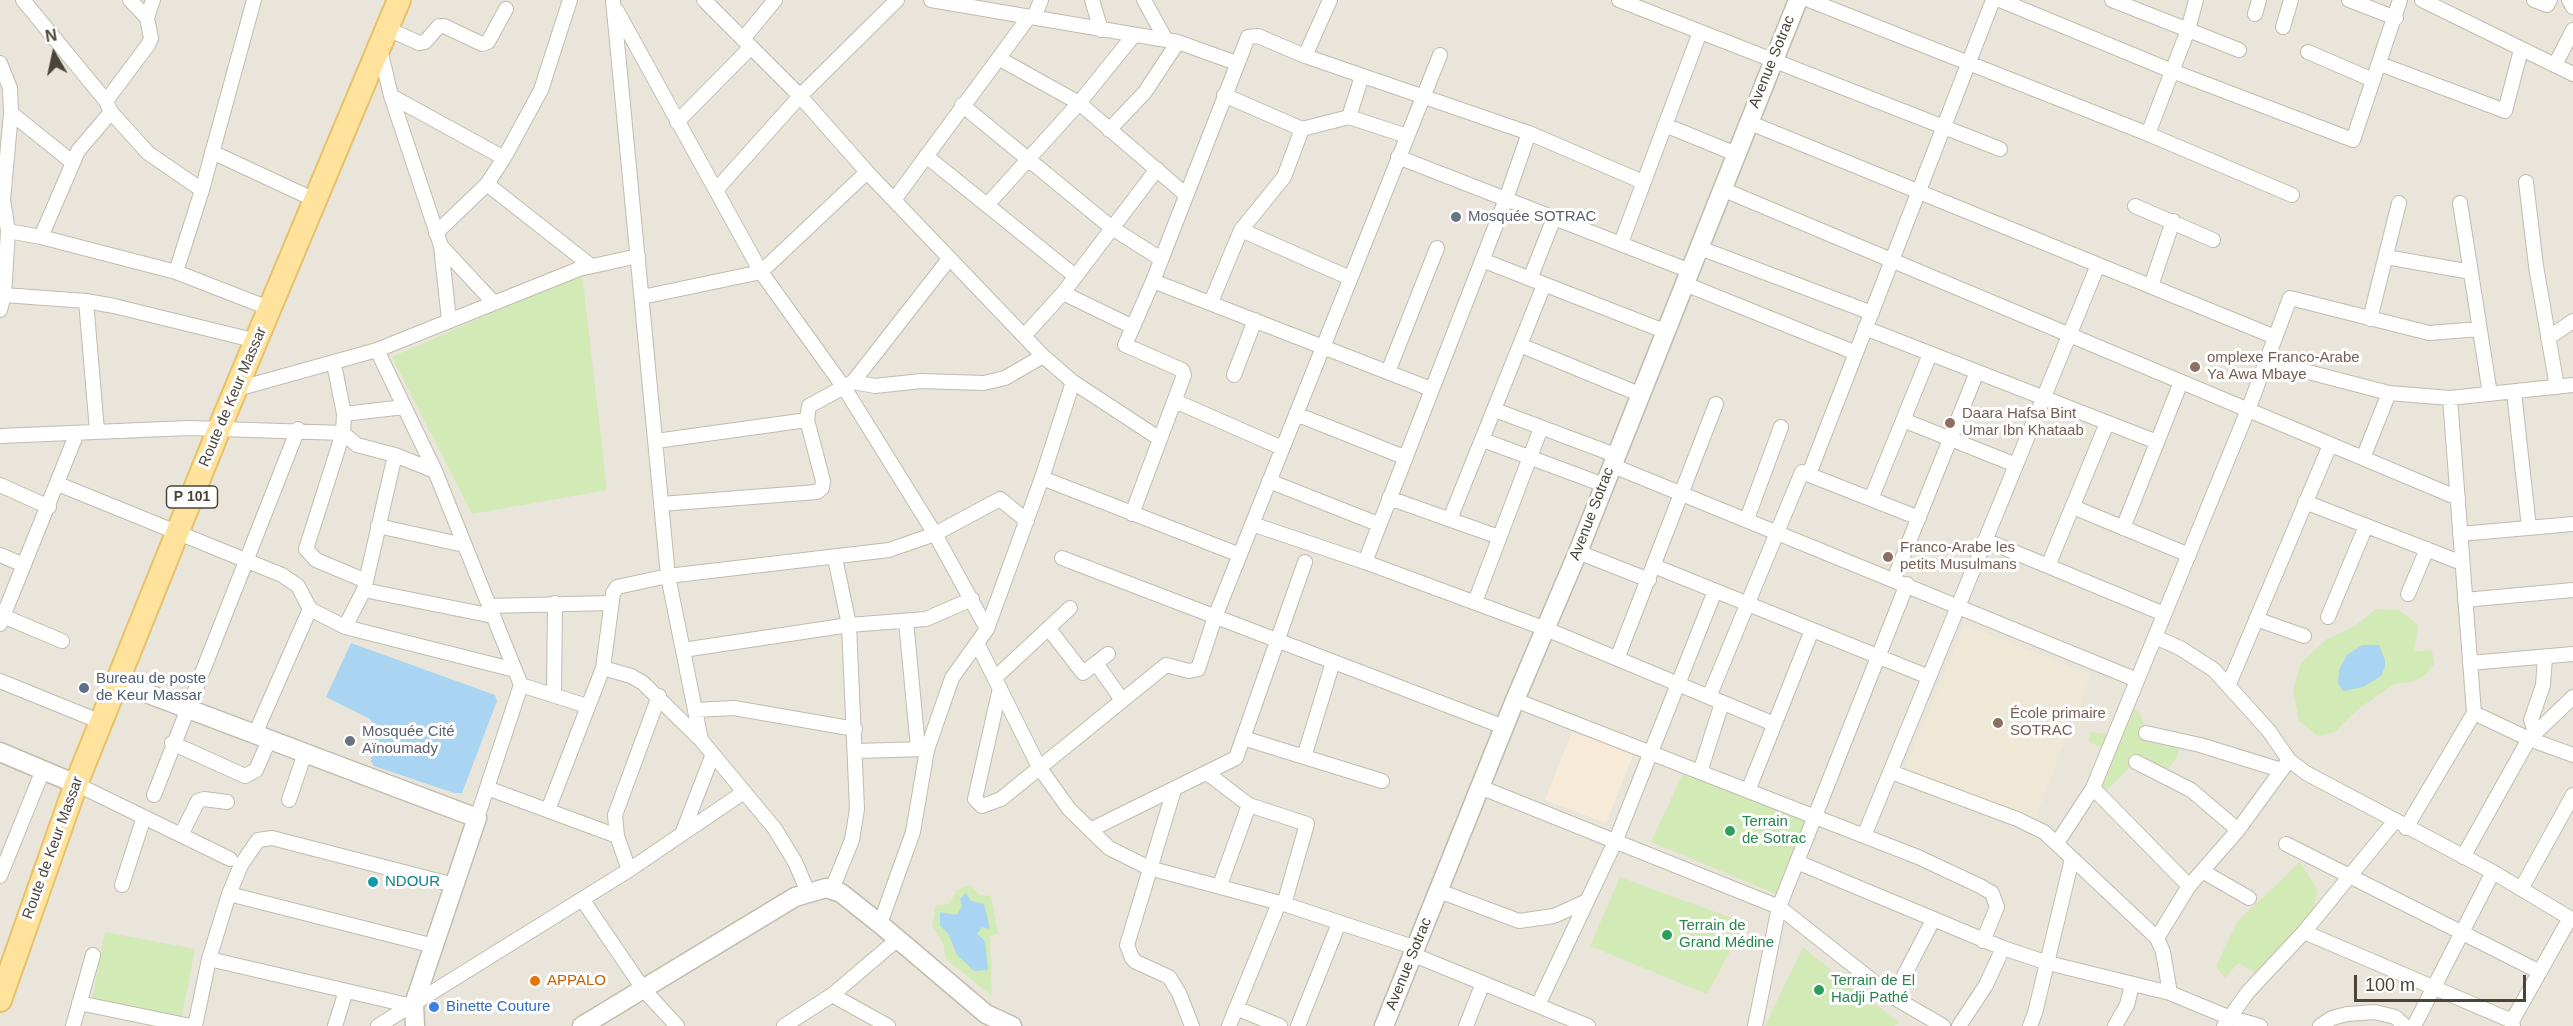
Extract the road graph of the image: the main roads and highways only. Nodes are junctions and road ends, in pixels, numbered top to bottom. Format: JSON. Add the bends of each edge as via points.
{"nodes":[{"id":1,"x":399,"y":0,"type":"edge"},
{"id":2,"x":1,"y":990,"type":"edge"}],
"edges":[{"from":1,"to":2,"type":"main road","name":"Route de Keur Massar","number":"P 101","via":[[117,682]]}]}
